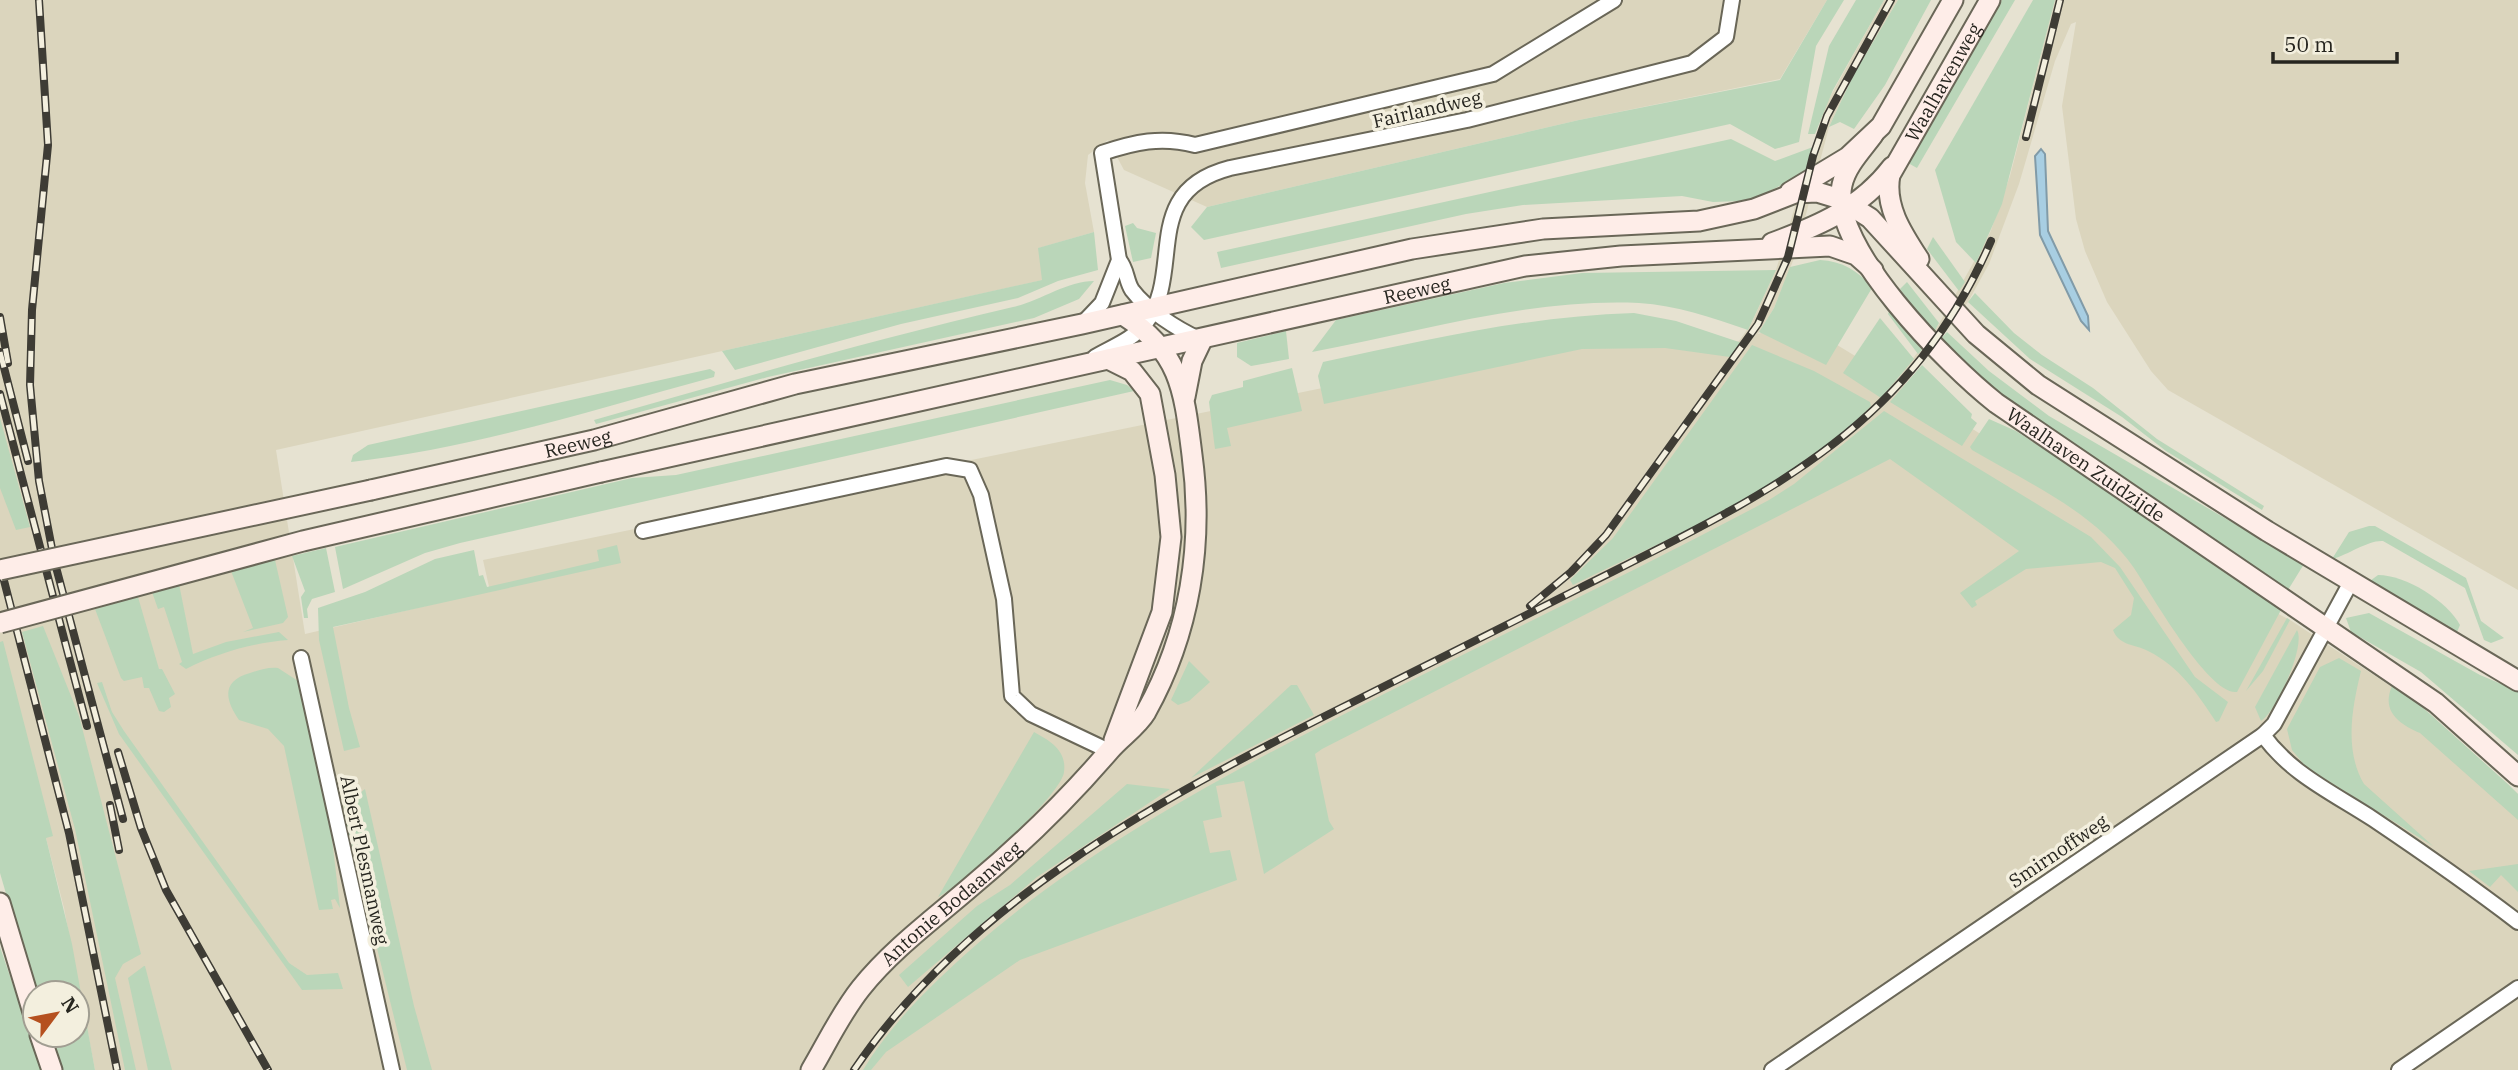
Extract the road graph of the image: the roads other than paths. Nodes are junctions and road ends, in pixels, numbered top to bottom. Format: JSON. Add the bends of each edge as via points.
{"nodes":[{"id":1,"x":1614,"y":0,"type":"edge"},
{"id":2,"x":1732,"y":0,"type":"edge"},
{"id":3,"x":1953,"y":0,"type":"edge"},
{"id":4,"x":1990,"y":0,"type":"edge"},
{"id":5,"x":1851,"y":158,"type":"junction"},
{"id":6,"x":1885,"y":182,"type":"junction"},
{"id":7,"x":1777,"y":199,"type":"junction"},
{"id":8,"x":1849,"y":207,"type":"junction"},
{"id":9,"x":1755,"y":250,"type":"junction"},
{"id":10,"x":1849,"y":251,"type":"joint"},
{"id":11,"x":1119,"y":260,"type":"junction"},
{"id":12,"x":1873,"y":270,"type":"junction"},
{"id":13,"x":1161,"y":280,"type":"junction"},
{"id":14,"x":1183,"y":301,"type":"junction"},
{"id":15,"x":1153,"y":308,"type":"junction"},
{"id":16,"x":1123,"y":315,"type":"junction"},
{"id":17,"x":1082,"y":324,"type":"junction"},
{"id":18,"x":1141,"y":328,"type":"junction"},
{"id":19,"x":1976,"y":334,"type":"junction"},
{"id":20,"x":1202,"y":340,"type":"junction"},
{"id":21,"x":1163,"y":348,"type":"junction"},
{"id":22,"x":1108,"y":359,"type":"junction"},
{"id":23,"x":1084,"y":362,"type":"junction"},
{"id":24,"x":1184,"y":401,"type":"junction"},
{"id":25,"x":643,"y":530,"type":"dead end"},
{"id":26,"x":0,"y":570,"type":"edge"},
{"id":27,"x":2352,"y":580,"type":"junction"},
{"id":28,"x":0,"y":623,"type":"edge"},
{"id":29,"x":2326,"y":627,"type":"junction"},
{"id":30,"x":301,"y":658,"type":"dead end"},
{"id":31,"x":2518,"y":681,"type":"edge"},
{"id":32,"x":2263,"y":735,"type":"junction"},
{"id":33,"x":1109,"y":751,"type":"junction"},
{"id":34,"x":2518,"y":776,"type":"edge"},
{"id":35,"x":0,"y":903,"type":"edge"},
{"id":36,"x":2518,"y":922,"type":"edge"},
{"id":37,"x":23,"y":979,"type":"edge"},
{"id":38,"x":2518,"y":988,"type":"edge"},
{"id":39,"x":45,"y":1049,"type":"edge"},
{"id":40,"x":52,"y":1070,"type":"edge"},
{"id":41,"x":392,"y":1070,"type":"edge"},
{"id":42,"x":811,"y":1070,"type":"edge"},
{"id":43,"x":1772,"y":1070,"type":"edge"},
{"id":44,"x":2399,"y":1070,"type":"edge"}],
"edges":[{"from":1,"to":11,"type":"street","name":"Fairlandweg","via":[[1493,74],[1195,145],[1170,138],[1139,141],[1102,153]]},
{"from":2,"to":13,"type":"street","name":"Fairlandweg","via":[[1726,37],[1692,62],[1467,120],[1209,175],[1188,189],[1176,209]]},
{"from":3,"to":5,"type":"main road","name":"Waalhavenweg","via":[[1901,94]]},
{"from":4,"to":6,"type":"main road","name":"Waalhavenweg"},
{"from":5,"to":7,"type":"main road","name":"Reeweg"},
{"from":5,"to":8,"type":"main road","via":[[1842,184]]},
{"from":6,"to":8,"type":"main road","name":"Reeweg"},
{"from":6,"to":19,"type":"main road","name":"Waalhaven Zuidzijde","via":[[1891,208],[1908,242]]},
{"from":7,"to":8,"type":"main road","name":"Reeweg","via":[[1806,192]]},
{"from":7,"to":14,"type":"main road","name":"Reeweg","via":[[1699,221],[1542,229],[1469,239]]},
{"from":8,"to":9,"type":"main road","name":"Reeweg"},
{"from":8,"to":12,"type":"main road","name":"Waalhaven Zuidzijde","via":[[1851,236]]},
{"from":8,"to":19,"type":"main road","name":"Waalhaven Zuidzijde"},
{"from":9,"to":10,"type":"main road","name":"Reeweg","via":[[1830,246]]},
{"from":9,"to":20,"type":"main road","name":"Reeweg","via":[[1621,256],[1525,267]]},
{"from":10,"to":12,"type":"main road","name":"Waalhaven Zuidzijde"},
{"from":11,"to":15,"type":"street","via":[[1126,268],[1130,288]]},
{"from":11,"to":17,"type":"street","via":[[1102,303]]},
{"from":12,"to":29,"type":"main road","name":"Waalhaven Zuidzijde","via":[[1936,350],[1996,403]]},
{"from":13,"to":14,"type":"street"},
{"from":13,"to":15,"type":"street","name":"Fairlandweg"},
{"from":14,"to":15,"type":"main road","name":"Reeweg"},
{"from":15,"to":16,"type":"main road","name":"Reeweg"},
{"from":15,"to":18,"type":"street","name":"Reeweg"},
{"from":15,"to":20,"type":"street"},
{"from":16,"to":17,"type":"main road","name":"Reeweg"},
{"from":16,"to":18,"type":"main road","name":"Antonie Bodaanweg"},
{"from":17,"to":26,"type":"main road","name":"Reeweg","bridge":true,"via":[[795,384],[594,440]]},
{"from":18,"to":21,"type":"main road","name":"Antonie Bodaanweg"},
{"from":18,"to":23,"type":"street","name":"Reeweg"},
{"from":19,"to":27,"type":"main road","name":"Waalhaven Zuidzijde","via":[[2038,385]]},
{"from":20,"to":21,"type":"main road","name":"Reeweg"},
{"from":20,"to":24,"type":"main road","name":"Antonie Bodaanweg","via":[[1192,361]]},
{"from":21,"to":22,"type":"main road","name":"Reeweg"},
{"from":21,"to":24,"type":"main road","name":"Antonie Bodaanweg"},
{"from":22,"to":23,"type":"main road","name":"Reeweg"},
{"from":22,"to":33,"type":"main road","name":"Antonie Bodaanweg","via":[[1132,371],[1150,394],[1166,475],[1171,537],[1162,612]]},
{"from":23,"to":28,"type":"main road","name":"Reeweg","bridge":true,"via":[[303,541]]},
{"from":24,"to":33,"type":"main road","name":"Antonie Bodaanweg","via":[[1196,518],[1190,594],[1169,662],[1144,714]]},
{"from":25,"to":33,"type":"street","via":[[956,465],[970,470],[981,495],[1007,619],[1012,696],[1031,714]]},
{"from":27,"to":29,"type":"street"},
{"from":27,"to":31,"type":"main road","name":"Waalhaven Zuidzijde"},
{"from":29,"to":32,"type":"street","name":"Smirnoffweg","via":[[2274,724]]},
{"from":29,"to":34,"type":"main road","name":"Waalhaven Zuidzijde","via":[[2436,703]]},
{"from":30,"to":41,"type":"street","name":"Albert Plesmanweg"},
{"from":32,"to":36,"type":"street","via":[[2293,769]]},
{"from":32,"to":43,"type":"street","name":"Smirnoffweg"},
{"from":33,"to":42,"type":"main road","name":"Antonie Bodaanweg","via":[[1066,800],[878,969],[845,1010]]},
{"from":35,"to":37,"type":"main road"},
{"from":38,"to":44,"type":"street"},
{"from":39,"to":40,"type":"main road"}]}
